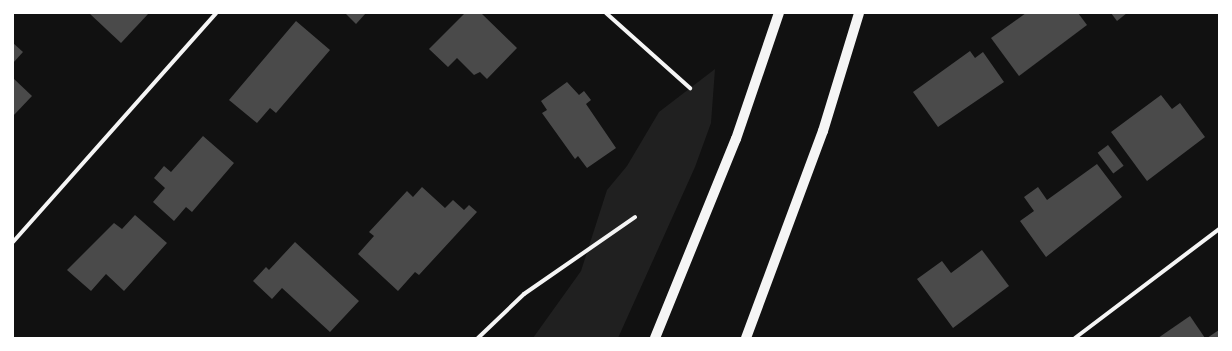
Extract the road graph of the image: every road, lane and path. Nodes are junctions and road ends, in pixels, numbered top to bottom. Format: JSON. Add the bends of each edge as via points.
{"nodes":[{"id":1,"x":216,"y":13,"type":"edge"},
{"id":2,"x":606,"y":13,"type":"edge"},
{"id":3,"x":779,"y":13,"type":"edge"},
{"id":4,"x":858,"y":13,"type":"edge"},
{"id":5,"x":690,"y":88,"type":"dead end"},
{"id":6,"x":635,"y":217,"type":"dead end"},
{"id":7,"x":1219,"y":229,"type":"edge"},
{"id":8,"x":13,"y":242,"type":"edge"},
{"id":9,"x":478,"y":338,"type":"edge"},
{"id":10,"x":655,"y":338,"type":"edge"},
{"id":11,"x":746,"y":338,"type":"edge"},
{"id":12,"x":1075,"y":338,"type":"edge"}],
"edges":[{"from":1,"to":8,"type":"street"},
{"from":2,"to":5,"type":"street"},
{"from":3,"to":10,"type":"main road","via":[[736,140]]},
{"from":4,"to":11,"type":"main road","via":[[823,131]]},
{"from":6,"to":9,"type":"street","via":[[524,294]]},
{"from":7,"to":12,"type":"street"}]}
